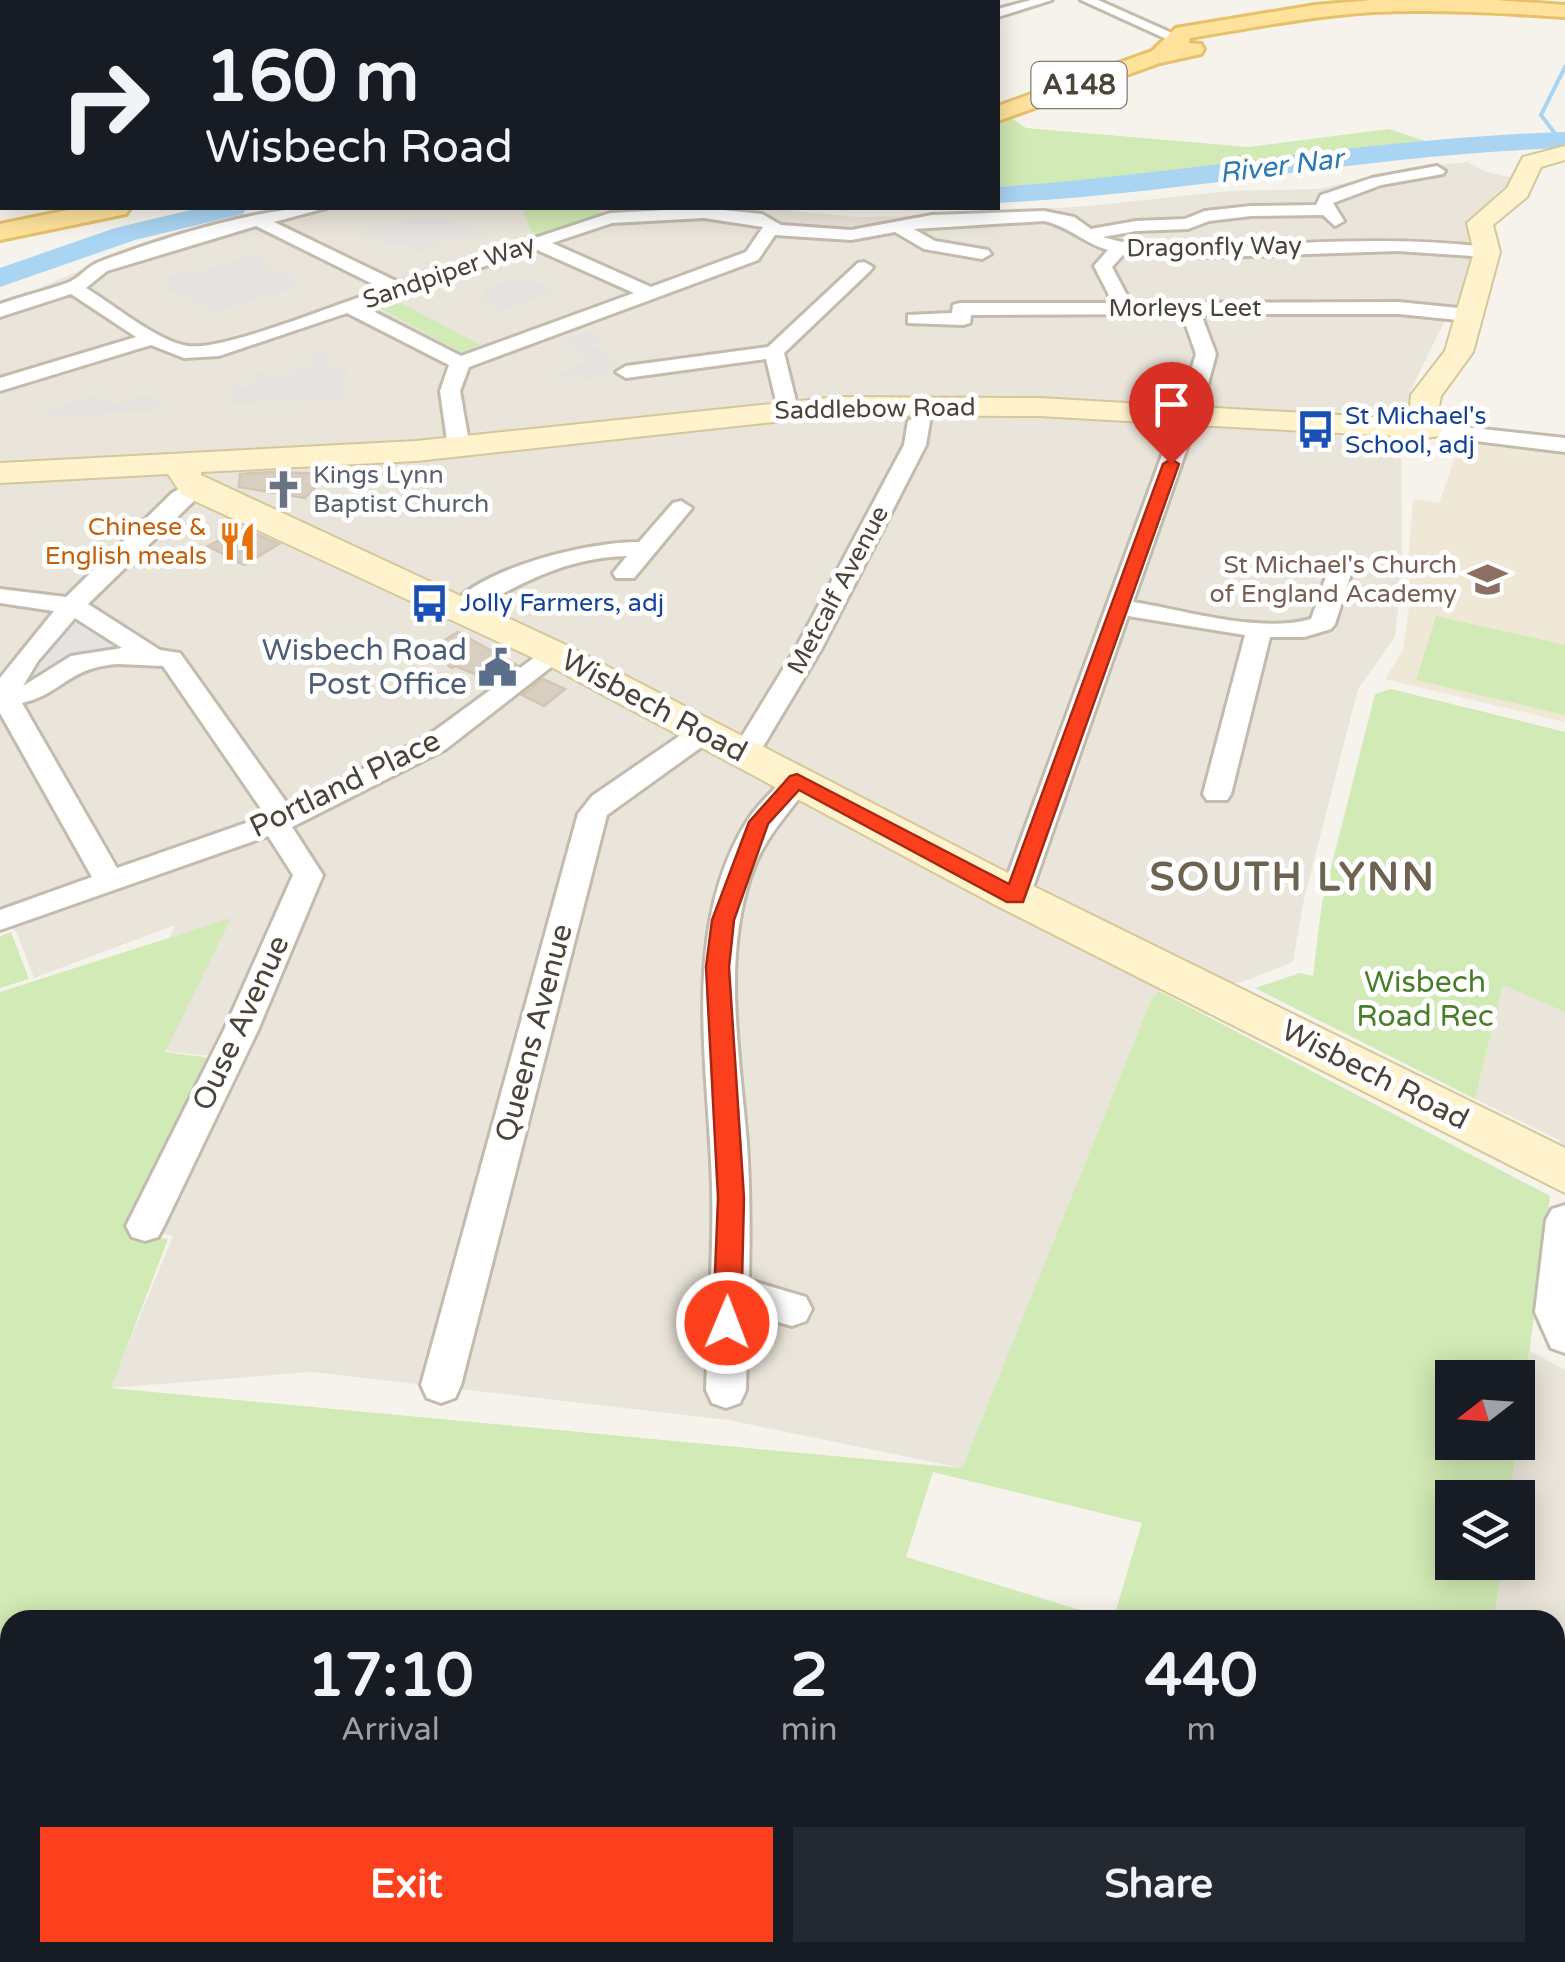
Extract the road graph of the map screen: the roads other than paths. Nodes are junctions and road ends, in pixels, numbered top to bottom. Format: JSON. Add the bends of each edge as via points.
{"nodes":[{"id":1,"x":1046,"y":0,"type":"edge"},
{"id":2,"x":1088,"y":0,"type":"edge"},
{"id":3,"x":1565,"y":11,"type":"edge"},
{"id":4,"x":1000,"y":12,"type":"edge"},
{"id":5,"x":1186,"y":41,"type":"junction"},
{"id":6,"x":1000,"y":113,"type":"edge"},
{"id":7,"x":1565,"y":153,"type":"edge"},
{"id":8,"x":1437,"y":171,"type":"dead end"},
{"id":9,"x":84,"y":210,"type":"edge"},
{"id":10,"x":106,"y":210,"type":"edge"},
{"id":11,"x":308,"y":210,"type":"edge"},
{"id":12,"x":1328,"y":210,"type":"junction"},
{"id":13,"x":256,"y":220,"type":"junction"},
{"id":14,"x":0,"y":224,"type":"edge"},
{"id":15,"x":898,"y":226,"type":"junction"},
{"id":16,"x":771,"y":230,"type":"junction"},
{"id":17,"x":0,"y":232,"type":"edge"},
{"id":18,"x":1088,"y":235,"type":"junction"},
{"id":19,"x":534,"y":242,"type":"junction"},
{"id":20,"x":1352,"y":246,"type":"junction"},
{"id":21,"x":1119,"y":250,"type":"junction"},
{"id":22,"x":1487,"y":252,"type":"junction"},
{"id":23,"x":982,"y":254,"type":"dead end"},
{"id":24,"x":882,"y":285,"type":"dead end"},
{"id":25,"x":74,"y":288,"type":"junction"},
{"id":26,"x":398,"y":289,"type":"junction"},
{"id":27,"x":650,"y":294,"type":"junction"},
{"id":28,"x":348,"y":306,"type":"junction"},
{"id":29,"x":1124,"y":307,"type":"junction"},
{"id":30,"x":1190,"y":308,"type":"junction"},
{"id":31,"x":0,"y":310,"type":"edge"},
{"id":32,"x":1468,"y":315,"type":"junction"},
{"id":33,"x":915,"y":319,"type":"dead end"},
{"id":34,"x":152,"y":338,"type":"junction"},
{"id":35,"x":774,"y":352,"type":"junction"},
{"id":36,"x":460,"y":364,"type":"junction"},
{"id":37,"x":626,"y":372,"type":"dead end"},
{"id":38,"x":0,"y":385,"type":"edge"},
{"id":39,"x":788,"y":409,"type":"junction"},
{"id":40,"x":919,"y":421,"type":"dead end"},
{"id":41,"x":1186,"y":421,"type":"junction"},
{"id":42,"x":1427,"y":429,"type":"junction"},
{"id":43,"x":1565,"y":445,"type":"edge"},
{"id":44,"x":459,"y":448,"type":"junction"},
{"id":45,"x":0,"y":473,"type":"edge"},
{"id":46,"x":190,"y":476,"type":"junction"},
{"id":47,"x":680,"y":508,"type":"dead end"},
{"id":48,"x":646,"y":549,"type":"junction"},
{"id":49,"x":625,"y":573,"type":"dead end"},
{"id":50,"x":1338,"y":574,"type":"dead end"},
{"id":51,"x":0,"y":596,"type":"edge"},
{"id":52,"x":74,"y":606,"type":"junction"},
{"id":53,"x":1121,"y":607,"type":"junction"},
{"id":54,"x":461,"y":608,"type":"junction"},
{"id":55,"x":1259,"y":630,"type":"junction"},
{"id":56,"x":555,"y":654,"type":"junction"},
{"id":57,"x":153,"y":657,"type":"junction"},
{"id":58,"x":3,"y":698,"type":"edge"},
{"id":59,"x":704,"y":732,"type":"junction"},
{"id":60,"x":745,"y":754,"type":"junction"},
{"id":61,"x":797,"y":780,"type":"junction"},
{"id":62,"x":1217,"y":794,"type":"dead end"},
{"id":63,"x":280,"y":822,"type":"junction"},
{"id":64,"x":110,"y":882,"type":"junction"},
{"id":65,"x":1015,"y":896,"type":"junction"},
{"id":66,"x":3,"y":920,"type":"dead end"},
{"id":67,"x":1565,"y":1172,"type":"edge"},
{"id":68,"x":1565,"y":1220,"type":"edge"},
{"id":69,"x":146,"y":1226,"type":"dead end"},
{"id":70,"x":728,"y":1290,"type":"junction"},
{"id":71,"x":792,"y":1310,"type":"dead end"},
{"id":72,"x":1565,"y":1336,"type":"edge"},
{"id":73,"x":441,"y":1386,"type":"dead end"},
{"id":74,"x":726,"y":1390,"type":"dead end"}],
"edges":[{"from":1,"to":4,"type":"street"},
{"from":2,"to":5,"type":"street"},
{"from":3,"to":5,"type":"main road","number":"A148","via":[[1374,6],[1231,32],[1226,46]]},
{"from":5,"to":6,"type":"main road","number":"A148"},
{"from":7,"to":22,"type":"street","via":[[1531,162],[1518,192],[1480,223]]},
{"from":8,"to":12,"type":"street","via":[[1334,196],[1323,203]]},
{"from":9,"to":14,"type":"main road"},
{"from":10,"to":17,"type":"main road"},
{"from":11,"to":13,"type":"street"},
{"from":12,"to":18,"type":"street","via":[[1251,210]]},
{"from":12,"to":20,"type":"street"},
{"from":13,"to":25,"type":"street","via":[[101,267]]},
{"from":13,"to":26,"type":"street"},
{"from":15,"to":16,"type":"street","name":"Dragonfly Way","via":[[838,236]]},
{"from":15,"to":18,"type":"street","name":"Dragonfly Way","via":[[1044,216]]},
{"from":15,"to":23,"type":"street","via":[[930,245]]},
{"from":16,"to":19,"type":"street","name":"Sandpiper Way","via":[[762,219],[659,213],[610,218]]},
{"from":16,"to":27,"type":"street","via":[[752,256]]},
{"from":18,"to":21,"type":"street","name":"Dragonfly Way"},
{"from":19,"to":26,"type":"street","name":"Sandpiper Way"},
{"from":19,"to":27,"type":"street"},
{"from":20,"to":21,"type":"street","name":"Dragonfly Way"},
{"from":20,"to":22,"type":"street","name":"Dragonfly Way"},
{"from":21,"to":29,"type":"street","via":[[1104,266]]},
{"from":22,"to":32,"type":"street"},
{"from":24,"to":35,"type":"street","via":[[858,273]]},
{"from":25,"to":31,"type":"street"},
{"from":25,"to":34,"type":"street","name":"Sandpiper Way"},
{"from":26,"to":28,"type":"street","name":"Sandpiper Way"},
{"from":27,"to":36,"type":"street"},
{"from":28,"to":34,"type":"street","name":"Sandpiper Way","via":[[205,352],[184,352]]},
{"from":28,"to":36,"type":"street"},
{"from":29,"to":30,"type":"street","name":"Morleys Leet"},
{"from":29,"to":33,"type":"street","name":"Morleys Leet","via":[[960,309],[962,319]]},
{"from":30,"to":32,"type":"street","name":"Morleys Leet","via":[[1398,308]]},
{"from":30,"to":41,"type":"street","via":[[1206,354]]},
{"from":32,"to":42,"type":"street","via":[[1460,352],[1426,396]]},
{"from":34,"to":38,"type":"street"},
{"from":35,"to":37,"type":"street"},
{"from":35,"to":39,"type":"street"},
{"from":36,"to":44,"type":"street","via":[[450,391]]},
{"from":39,"to":41,"type":"street","name":"Saddlebow Road","via":[[914,405]]},
{"from":39,"to":44,"type":"street","name":"Saddlebow Road"},
{"from":40,"to":60,"type":"street","name":"Metcalf Avenue","via":[[915,445]]},
{"from":41,"to":42,"type":"street","name":"Saddlebow Road"},
{"from":41,"to":53,"type":"street"},
{"from":42,"to":43,"type":"street","name":"Saddlebow Road"},
{"from":44,"to":46,"type":"street","name":"Saddlebow Road"},
{"from":45,"to":46,"type":"street","name":"Wisbech Road"},
{"from":46,"to":52,"type":"street","via":[[180,498]]},
{"from":46,"to":54,"type":"street","name":"Wisbech Road"},
{"from":47,"to":48,"type":"street"},
{"from":48,"to":49,"type":"street"},
{"from":48,"to":54,"type":"street","via":[[556,560]]},
{"from":50,"to":55,"type":"street","via":[[1322,624],[1285,633]]},
{"from":51,"to":52,"type":"street"},
{"from":52,"to":57,"type":"street"},
{"from":52,"to":58,"type":"street","via":[[6,685]]},
{"from":53,"to":55,"type":"street"},
{"from":53,"to":65,"type":"street"},
{"from":54,"to":56,"type":"street","name":"Wisbech Road"},
{"from":55,"to":62,"type":"street"},
{"from":56,"to":59,"type":"street","name":"Wisbech Road"},
{"from":56,"to":63,"type":"street","name":"Portland Place","via":[[436,743]]},
{"from":57,"to":58,"type":"street","via":[[82,661],[32,694]]},
{"from":57,"to":63,"type":"street","via":[[177,666]]},
{"from":58,"to":64,"type":"street"},
{"from":59,"to":60,"type":"street","name":"Wisbech Road"},
{"from":59,"to":73,"type":"street","name":"Queens Avenue","via":[[593,814]]},
{"from":60,"to":61,"type":"street","name":"Wisbech Road"},
{"from":61,"to":65,"type":"street","name":"Wisbech Road"},
{"from":61,"to":70,"type":"street","via":[[759,822],[723,920],[718,967],[731,1198]]},
{"from":63,"to":64,"type":"street","name":"Portland Place"},
{"from":63,"to":69,"type":"street","name":"Ouse Avenue","via":[[308,875]]},
{"from":64,"to":66,"type":"street","name":"Portland Place"},
{"from":65,"to":67,"type":"street","name":"Wisbech Road"},
{"from":68,"to":72,"type":"street","via":[[1555,1312]]},
{"from":70,"to":71,"type":"street"},
{"from":70,"to":74,"type":"street"}]}
